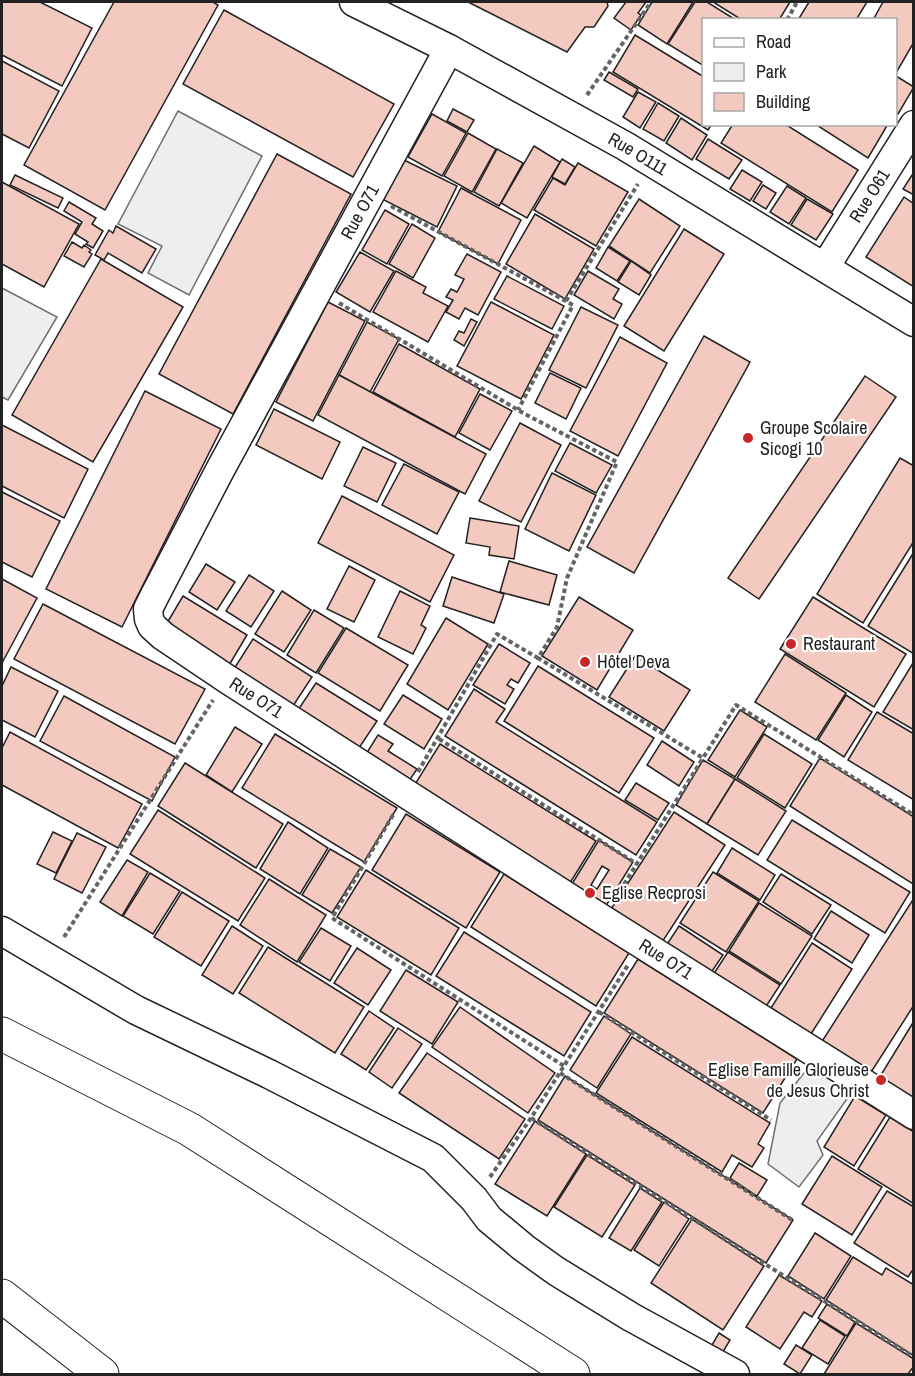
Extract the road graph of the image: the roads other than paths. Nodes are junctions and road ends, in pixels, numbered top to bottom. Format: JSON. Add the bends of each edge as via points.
{"nodes":[{"id":1,"x":354,"y":2,"type":"edge"},
{"id":2,"x":449,"y":49,"type":"junction"},
{"id":3,"x":914,"y":125,"type":"edge"},
{"id":4,"x":825,"y":267,"type":"junction"},
{"id":5,"x":914,"y":322,"type":"edge"},
{"id":6,"x":2,"y":931,"type":"edge"},
{"id":7,"x":2,"y":1034,"type":"edge"},
{"id":8,"x":914,"y":1115,"type":"edge"},
{"id":9,"x":2,"y":1296,"type":"edge"},
{"id":10,"x":102,"y":1374,"type":"edge"},
{"id":11,"x":573,"y":1374,"type":"edge"},
{"id":12,"x":735,"y":1374,"type":"edge"}],
"edges":[{"from":1,"to":2,"type":"street","name":"Rue O111"},
{"from":2,"to":4,"type":"street","name":"Rue O111","via":[[652,162]]},
{"from":2,"to":8,"type":"street","name":"Rue O71","via":[[148,609],[152,626],[226,679]]},
{"from":3,"to":4,"type":"street","name":"Rue O61"},
{"from":4,"to":5,"type":"street","name":"Rue O111"},
{"from":6,"to":12,"type":"street","via":[[136,1010],[433,1158],[489,1219],[556,1271]]},
{"from":7,"to":11,"type":"highway","via":[[189,1129]]},
{"from":9,"to":10,"type":"highway"}]}
